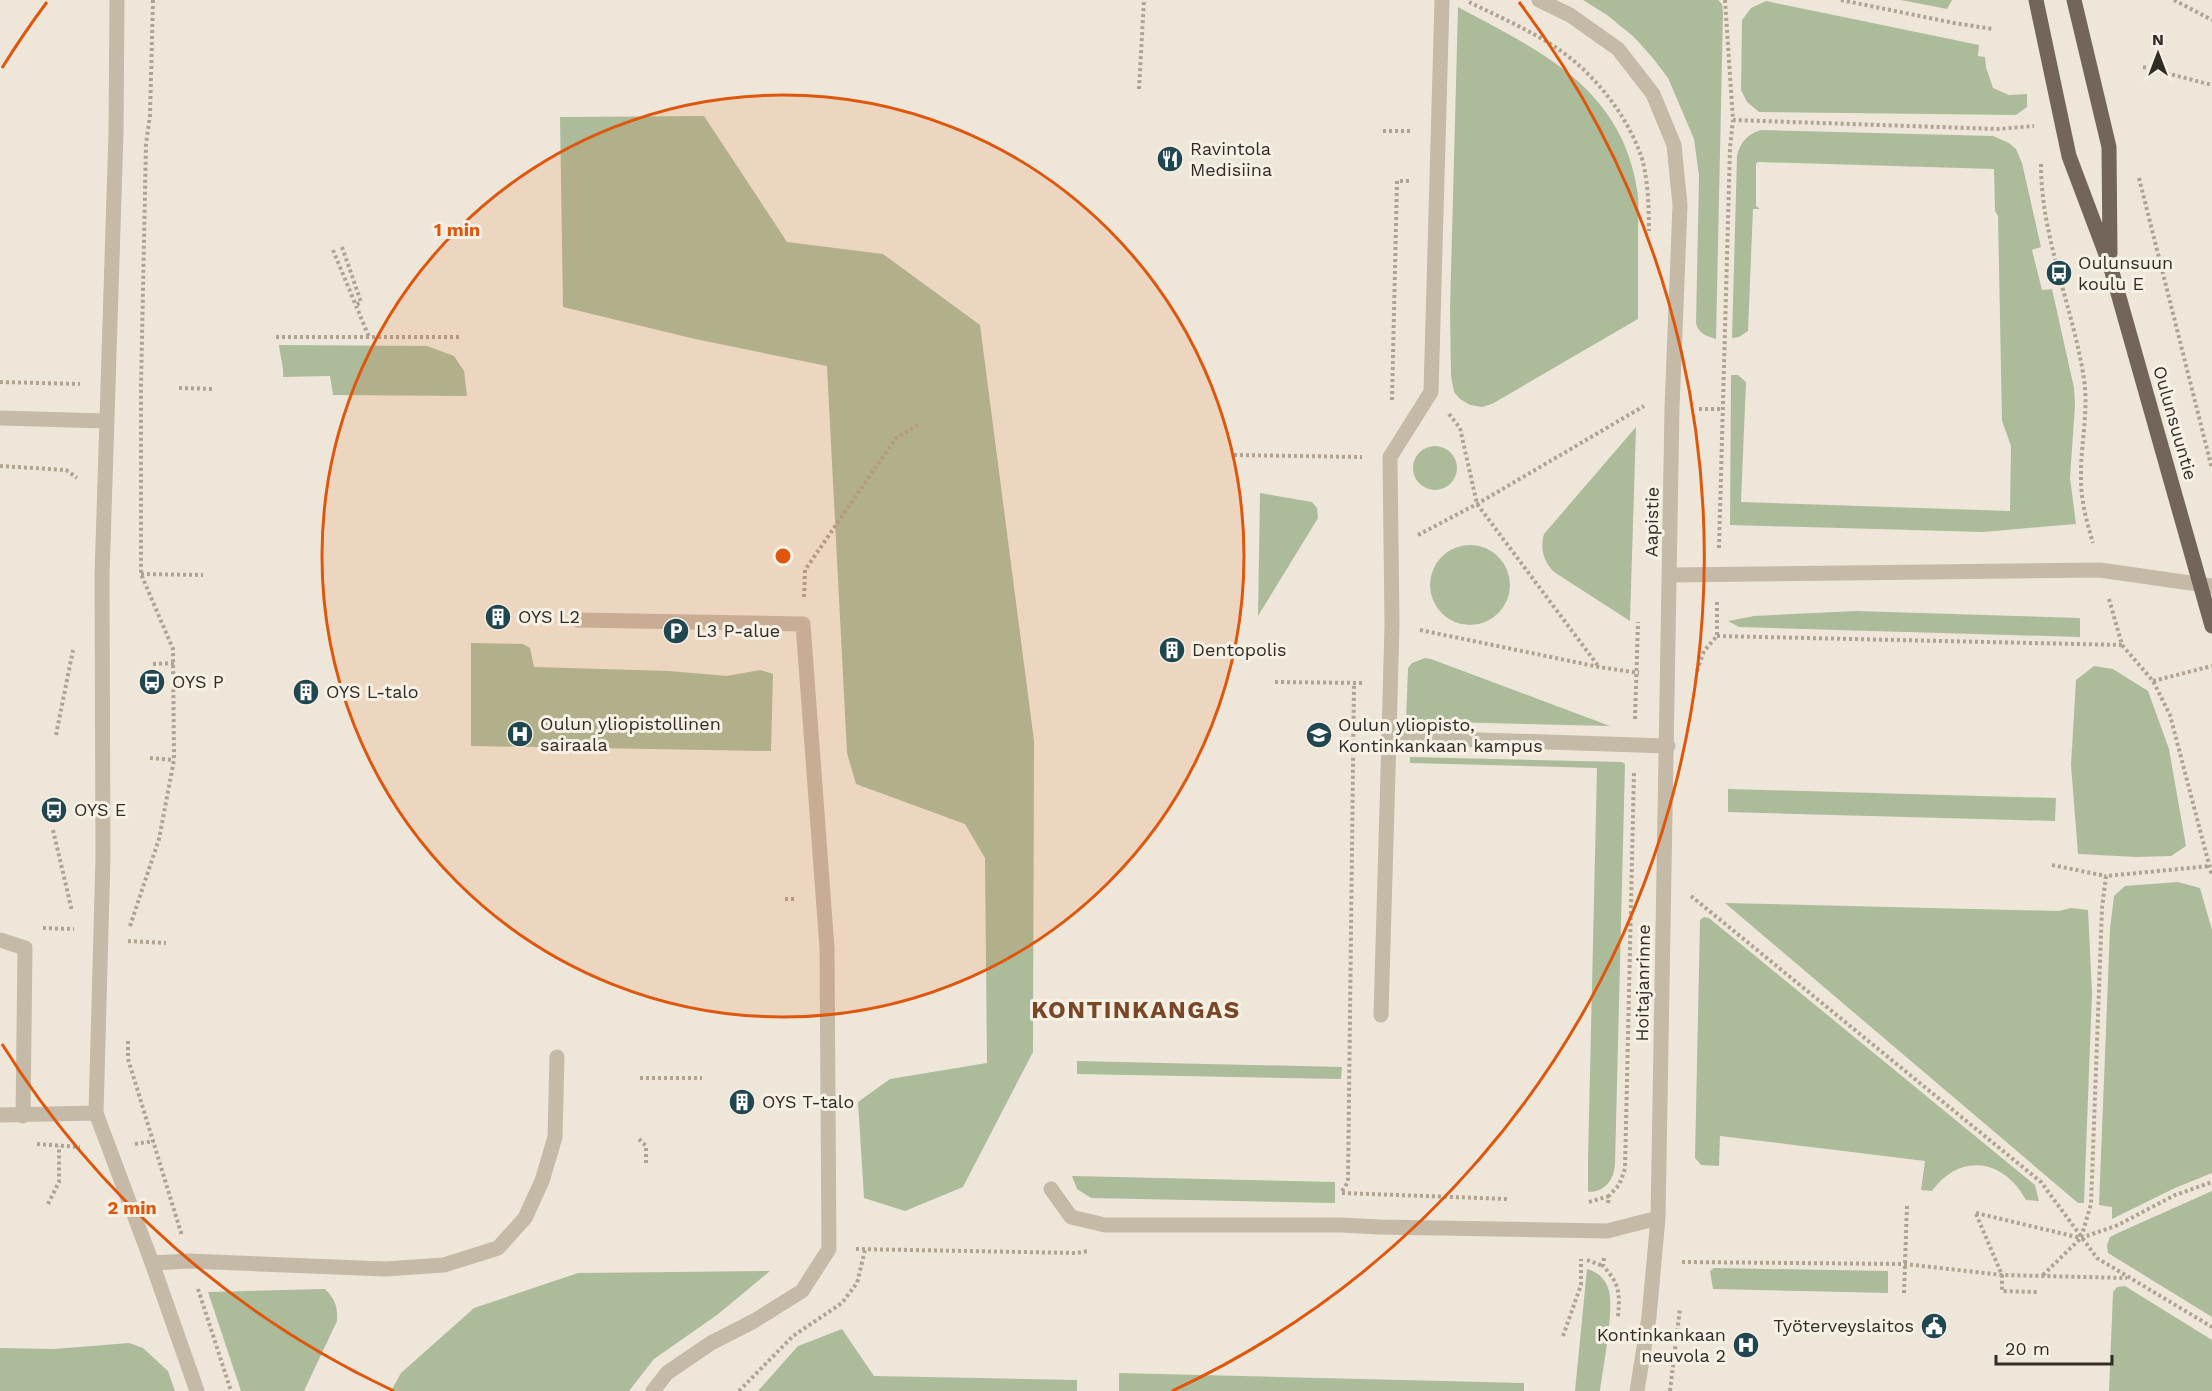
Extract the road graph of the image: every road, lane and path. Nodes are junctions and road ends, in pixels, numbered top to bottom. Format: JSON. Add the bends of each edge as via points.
{"nodes":[{"id":1,"x":117,"y":0,"type":"edge"},
{"id":2,"x":153,"y":0,"type":"edge"},
{"id":3,"x":1144,"y":0,"type":"edge"},
{"id":4,"x":1442,"y":0,"type":"edge"},
{"id":5,"x":1466,"y":0,"type":"edge"},
{"id":6,"x":1539,"y":0,"type":"edge"},
{"id":7,"x":1725,"y":0,"type":"edge"},
{"id":8,"x":1841,"y":0,"type":"edge"},
{"id":9,"x":2036,"y":0,"type":"edge"},
{"id":10,"x":2074,"y":0,"type":"edge"},
{"id":11,"x":2174,"y":0,"type":"edge"},
{"id":12,"x":2212,"y":20,"type":"edge"},
{"id":13,"x":1993,"y":29,"type":"dead end"},
{"id":14,"x":2143,"y":67,"type":"dead end"},
{"id":15,"x":2212,"y":85,"type":"edge"},
{"id":16,"x":1139,"y":89,"type":"dead end"},
{"id":17,"x":1413,"y":119,"type":"dead end"},
{"id":18,"x":1733,"y":120,"type":"junction"},
{"id":19,"x":2041,"y":125,"type":"dead end"},
{"id":20,"x":1412,"y":141,"type":"dead end"},
{"id":21,"x":2041,"y":160,"type":"dead end"},
{"id":22,"x":1411,"y":171,"type":"dead end"},
{"id":23,"x":2137,"y":171,"type":"dead end"},
{"id":24,"x":1648,"y":242,"type":"dead end"},
{"id":25,"x":342,"y":247,"type":"dead end"},
{"id":26,"x":333,"y":250,"type":"dead end"},
{"id":27,"x":2110,"y":266,"type":"junction"},
{"id":28,"x":356,"y":305,"type":"junction"},
{"id":29,"x":276,"y":337,"type":"dead end"},
{"id":30,"x":369,"y":337,"type":"junction"},
{"id":31,"x":461,"y":337,"type":"dead end"},
{"id":32,"x":0,"y":382,"type":"edge"},
{"id":33,"x":107,"y":385,"type":"junction"},
{"id":34,"x":141,"y":386,"type":"junction"},
{"id":35,"x":179,"y":388,"type":"dead end"},
{"id":36,"x":213,"y":389,"type":"dead end"},
{"id":37,"x":1431,"y":392,"type":"junction"},
{"id":38,"x":1644,"y":394,"type":"dead end"},
{"id":39,"x":1644,"y":406,"type":"junction"},
{"id":40,"x":1391,"y":411,"type":"dead end"},
{"id":41,"x":0,"y":418,"type":"edge"},
{"id":42,"x":1644,"y":418,"type":"dead end"},
{"id":43,"x":106,"y":422,"type":"junction"},
{"id":44,"x":921,"y":423,"type":"dead end"},
{"id":45,"x":1234,"y":456,"type":"dead end"},
{"id":46,"x":1390,"y":457,"type":"junction"},
{"id":47,"x":0,"y":466,"type":"edge"},
{"id":48,"x":2212,"y":469,"type":"edge"},
{"id":49,"x":78,"y":487,"type":"dead end"},
{"id":50,"x":1477,"y":504,"type":"junction"},
{"id":51,"x":1390,"y":550,"type":"junction"},
{"id":52,"x":2100,"y":570,"type":"junction"},
{"id":53,"x":141,"y":574,"type":"junction"},
{"id":54,"x":203,"y":575,"type":"dead end"},
{"id":55,"x":1671,"y":575,"type":"junction"},
{"id":56,"x":1718,"y":576,"type":"junction"},
{"id":57,"x":2206,"y":586,"type":"edge"},
{"id":58,"x":1638,"y":615,"type":"dead end"},
{"id":59,"x":578,"y":620,"type":"dead end"},
{"id":60,"x":804,"y":624,"type":"junction"},
{"id":61,"x":1392,"y":624,"type":"junction"},
{"id":62,"x":2212,"y":626,"type":"edge"},
{"id":63,"x":1717,"y":636,"type":"junction"},
{"id":64,"x":74,"y":645,"type":"dead end"},
{"id":65,"x":2122,"y":645,"type":"junction"},
{"id":66,"x":174,"y":663,"type":"junction"},
{"id":67,"x":153,"y":664,"type":"dead end"},
{"id":68,"x":2212,"y":666,"type":"edge"},
{"id":69,"x":1599,"y":667,"type":"junction"},
{"id":70,"x":1636,"y":672,"type":"junction"},
{"id":71,"x":1697,"y":674,"type":"dead end"},
{"id":72,"x":2153,"y":681,"type":"junction"},
{"id":73,"x":1275,"y":682,"type":"dead end"},
{"id":74,"x":1354,"y":683,"type":"junction"},
{"id":75,"x":1391,"y":683,"type":"junction"},
{"id":76,"x":56,"y":735,"type":"dead end"},
{"id":77,"x":1389,"y":737,"type":"junction"},
{"id":78,"x":1635,"y":744,"type":"junction"},
{"id":79,"x":1668,"y":746,"type":"junction"},
{"id":80,"x":150,"y":759,"type":"dead end"},
{"id":81,"x":174,"y":760,"type":"junction"},
{"id":82,"x":53,"y":830,"type":"dead end"},
{"id":83,"x":2052,"y":865,"type":"dead end"},
{"id":84,"x":2210,"y":866,"type":"junction"},
{"id":85,"x":2106,"y":876,"type":"junction"},
{"id":86,"x":2212,"y":876,"type":"edge"},
{"id":87,"x":1691,"y":895,"type":"dead end"},
{"id":88,"x":72,"y":913,"type":"dead end"},
{"id":89,"x":73,"y":921,"type":"dead end"},
{"id":90,"x":42,"y":928,"type":"dead end"},
{"id":91,"x":73,"y":929,"type":"junction"},
{"id":92,"x":100,"y":930,"type":"junction"},
{"id":93,"x":0,"y":940,"type":"edge"},
{"id":94,"x":166,"y":943,"type":"dead end"},
{"id":95,"x":1381,"y":1015,"type":"dead end"},
{"id":96,"x":128,"y":1035,"type":"dead end"},
{"id":97,"x":557,"y":1057,"type":"dead end"},
{"id":98,"x":640,"y":1078,"type":"dead end"},
{"id":99,"x":702,"y":1078,"type":"dead end"},
{"id":100,"x":96,"y":1113,"type":"junction"},
{"id":101,"x":0,"y":1115,"type":"edge"},
{"id":102,"x":23,"y":1116,"type":"junction"},
{"id":103,"x":639,"y":1139,"type":"dead end"},
{"id":104,"x":59,"y":1146,"type":"dead end"},
{"id":105,"x":646,"y":1166,"type":"dead end"},
{"id":106,"x":2212,"y":1182,"type":"edge"},
{"id":107,"x":1051,"y":1189,"type":"dead end"},
{"id":108,"x":1342,"y":1191,"type":"dead end"},
{"id":109,"x":48,"y":1204,"type":"dead end"},
{"id":110,"x":1907,"y":1205,"type":"dead end"},
{"id":111,"x":1658,"y":1218,"type":"junction"},
{"id":112,"x":1607,"y":1231,"type":"junction"},
{"id":113,"x":2081,"y":1238,"type":"junction"},
{"id":114,"x":829,"y":1249,"type":"junction"},
{"id":115,"x":1095,"y":1249,"type":"dead end"},
{"id":116,"x":865,"y":1250,"type":"junction"},
{"id":117,"x":1581,"y":1258,"type":"dead end"},
{"id":118,"x":1654,"y":1260,"type":"junction"},
{"id":119,"x":189,"y":1261,"type":"junction"},
{"id":120,"x":152,"y":1263,"type":"junction"},
{"id":121,"x":1905,"y":1264,"type":"junction"},
{"id":122,"x":2002,"y":1275,"type":"junction"},
{"id":123,"x":2043,"y":1275,"type":"junction"},
{"id":124,"x":2128,"y":1278,"type":"junction"},
{"id":125,"x":2037,"y":1292,"type":"dead end"},
{"id":126,"x":1904,"y":1293,"type":"dead end"},
{"id":127,"x":1617,"y":1326,"type":"dead end"},
{"id":128,"x":2212,"y":1327,"type":"edge"},
{"id":129,"x":1563,"y":1336,"type":"dead end"},
{"id":130,"x":197,"y":1391,"type":"edge"},
{"id":131,"x":231,"y":1391,"type":"edge"},
{"id":132,"x":653,"y":1391,"type":"edge"},
{"id":133,"x":739,"y":1391,"type":"edge"},
{"id":134,"x":1637,"y":1391,"type":"edge"}],
"edges":[{"from":1,"to":33,"type":"street"},
{"from":2,"to":34,"type":"path"},
{"from":3,"to":16,"type":"path"},
{"from":4,"to":37,"type":"street"},
{"from":5,"to":24,"type":"path","via":[[1555,47],[1591,75],[1618,111],[1641,154],[1649,207]]},
{"from":6,"to":55,"type":"street","name":"Aapistie","via":[[1570,15],[1618,48],[1653,94],[1674,146],[1680,204],[1672,408]]},
{"from":7,"to":18,"type":"path"},
{"from":8,"to":13,"type":"path"},
{"from":9,"to":27,"type":"main road","name":"Oulunsuuntie","via":[[2069,156]]},
{"from":10,"to":27,"type":"main road","name":"Oulunsuuntie","via":[[2109,147]]},
{"from":11,"to":12,"type":"path"},
{"from":14,"to":15,"type":"path"},
{"from":17,"to":20,"type":"path"},
{"from":18,"to":19,"type":"path","via":[[1998,129]]},
{"from":18,"to":56,"type":"path"},
{"from":21,"to":52,"type":"path","via":[[2046,221],[2084,379],[2081,480]]},
{"from":22,"to":40,"type":"path","via":[[1411,181],[1397,181]]},
{"from":23,"to":48,"type":"path"},
{"from":25,"to":28,"type":"path","via":[[361,302]]},
{"from":26,"to":28,"type":"path"},
{"from":27,"to":57,"type":"main road","name":"Oulunsuuntie"},
{"from":28,"to":30,"type":"path"},
{"from":29,"to":30,"type":"path"},
{"from":30,"to":31,"type":"path"},
{"from":32,"to":33,"type":"path"},
{"from":33,"to":34,"type":"path"},
{"from":33,"to":43,"type":"street"},
{"from":34,"to":53,"type":"path"},
{"from":35,"to":36,"type":"path"},
{"from":37,"to":46,"type":"street"},
{"from":37,"to":50,"type":"path","via":[[1460,428]]},
{"from":38,"to":39,"type":"path"},
{"from":39,"to":42,"type":"path"},
{"from":39,"to":50,"type":"path"},
{"from":41,"to":43,"type":"street"},
{"from":43,"to":92,"type":"street"},
{"from":44,"to":60,"type":"path","via":[[896,438],[805,570]]},
{"from":45,"to":46,"type":"path"},
{"from":46,"to":51,"type":"street"},
{"from":47,"to":49,"type":"path","via":[[66,470],[78,479]]},
{"from":50,"to":51,"type":"path"},
{"from":50,"to":69,"type":"path"},
{"from":51,"to":61,"type":"street"},
{"from":52,"to":56,"type":"street","name":"Aapistie"},
{"from":52,"to":57,"type":"street","name":"Aapistie"},
{"from":52,"to":65,"type":"path"},
{"from":53,"to":54,"type":"path"},
{"from":53,"to":66,"type":"path","via":[[173,649]]},
{"from":55,"to":56,"type":"street","name":"Aapistie"},
{"from":55,"to":79,"type":"street","name":"Hoitajanrinne"},
{"from":56,"to":63,"type":"path"},
{"from":57,"to":62,"type":"main road","name":"Oulunsuuntie"},
{"from":58,"to":70,"type":"path"},
{"from":59,"to":60,"type":"street"},
{"from":60,"to":114,"type":"street","via":[[826,948]]},
{"from":61,"to":69,"type":"path"},
{"from":61,"to":75,"type":"street"},
{"from":63,"to":65,"type":"path"},
{"from":63,"to":71,"type":"path","via":[[1704,651]]},
{"from":64,"to":76,"type":"path"},
{"from":65,"to":72,"type":"path"},
{"from":66,"to":67,"type":"path"},
{"from":66,"to":81,"type":"path"},
{"from":68,"to":72,"type":"path"},
{"from":69,"to":70,"type":"path"},
{"from":70,"to":78,"type":"path"},
{"from":72,"to":84,"type":"path","via":[[2170,715]]},
{"from":73,"to":74,"type":"path"},
{"from":74,"to":75,"type":"path"},
{"from":74,"to":108,"type":"path","via":[[1348,1182]]},
{"from":75,"to":77,"type":"street"},
{"from":77,"to":78,"type":"street"},
{"from":77,"to":95,"type":"street"},
{"from":78,"to":79,"type":"street"},
{"from":78,"to":112,"type":"path","via":[[1625,1169],[1609,1196]]},
{"from":79,"to":111,"type":"street","name":"Hoitajanrinne"},
{"from":80,"to":81,"type":"path"},
{"from":81,"to":94,"type":"path","via":[[159,839],[128,932],[128,941]]},
{"from":82,"to":88,"type":"path"},
{"from":83,"to":85,"type":"path"},
{"from":84,"to":85,"type":"path"},
{"from":84,"to":86,"type":"path"},
{"from":85,"to":113,"type":"path","via":[[2091,1204]]},
{"from":87,"to":113,"type":"path","via":[[2041,1182]]},
{"from":89,"to":91,"type":"path"},
{"from":90,"to":91,"type":"path"},
{"from":91,"to":92,"type":"path"},
{"from":92,"to":100,"type":"street"},
{"from":93,"to":102,"type":"street","via":[[25,948]]},
{"from":96,"to":119,"type":"path","via":[[128,1059]]},
{"from":97,"to":119,"type":"street","via":[[555,1137],[542,1181],[525,1218],[498,1248],[444,1265],[385,1269]]},
{"from":98,"to":99,"type":"path"},
{"from":100,"to":102,"type":"street"},
{"from":100,"to":120,"type":"street"},
{"from":101,"to":102,"type":"street"},
{"from":103,"to":105,"type":"path","via":[[646,1146]]},
{"from":104,"to":109,"type":"path","via":[[59,1182]]},
{"from":106,"to":113,"type":"path"},
{"from":107,"to":112,"type":"street","via":[[1071,1217],[1105,1224],[1341,1224]]},
{"from":110,"to":121,"type":"path"},
{"from":111,"to":112,"type":"street"},
{"from":111,"to":118,"type":"street","name":"Hoitajanrinne"},
{"from":112,"to":127,"type":"path","via":[[1603,1266],[1620,1289]]},
{"from":113,"to":122,"type":"path","via":[[1976,1213]]},
{"from":113,"to":123,"type":"path"},
{"from":113,"to":124,"type":"path","via":[[2097,1258]]},
{"from":114,"to":116,"type":"path"},
{"from":114,"to":132,"type":"street","via":[[802,1291],[711,1343],[667,1373]]},
{"from":115,"to":116,"type":"path","via":[[1076,1253]]},
{"from":116,"to":133,"type":"path","via":[[857,1283],[842,1304],[793,1336]]},
{"from":117,"to":129,"type":"path","via":[[1581,1285]]},
{"from":118,"to":121,"type":"path"},
{"from":118,"to":134,"type":"street","name":"Hoitajanrinne"},
{"from":119,"to":120,"type":"street"},
{"from":119,"to":131,"type":"path"},
{"from":120,"to":130,"type":"street"},
{"from":121,"to":122,"type":"path"},
{"from":121,"to":126,"type":"path"},
{"from":122,"to":123,"type":"path"},
{"from":122,"to":125,"type":"path","via":[[2002,1291]]},
{"from":123,"to":124,"type":"path"},
{"from":124,"to":128,"type":"path"}]}
